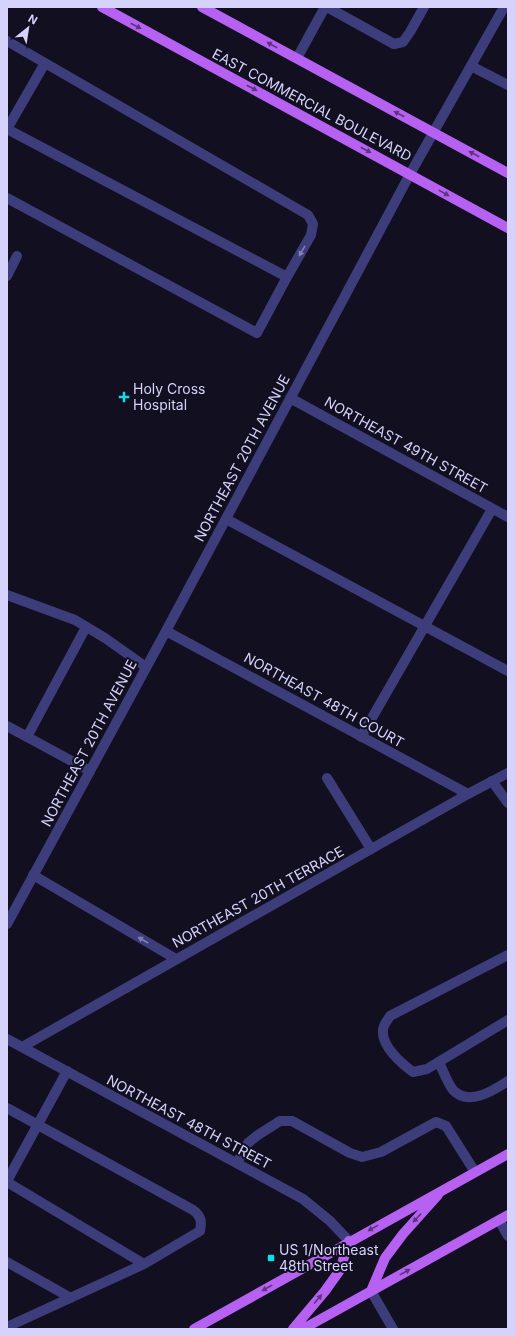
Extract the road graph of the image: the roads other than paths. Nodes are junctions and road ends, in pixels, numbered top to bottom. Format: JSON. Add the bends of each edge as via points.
{"nodes":[{"id":1,"x":102,"y":7,"type":"edge"},
{"id":2,"x":202,"y":7,"type":"edge"},
{"id":3,"x":326,"y":7,"type":"edge"},
{"id":4,"x":424,"y":7,"type":"edge"},
{"id":5,"x":504,"y":7,"type":"edge"},
{"id":6,"x":7,"y":41,"type":"edge"},
{"id":7,"x":297,"y":58,"type":"junction"},
{"id":8,"x":45,"y":63,"type":"junction"},
{"id":9,"x":471,"y":66,"type":"junction"},
{"id":10,"x":508,"y":85,"type":"edge"},
{"id":11,"x":7,"y":129,"type":"edge"},
{"id":12,"x":433,"y":132,"type":"junction"},
{"id":13,"x":508,"y":173,"type":"edge"},
{"id":14,"x":410,"y":174,"type":"junction"},
{"id":15,"x":7,"y":198,"type":"edge"},
{"id":16,"x":508,"y":228,"type":"edge"},
{"id":17,"x":17,"y":256,"type":"dead end"},
{"id":18,"x":7,"y":276,"type":"edge"},
{"id":19,"x":286,"y":277,"type":"junction"},
{"id":20,"x":290,"y":398,"type":"junction"},
{"id":21,"x":492,"y":509,"type":"junction"},
{"id":22,"x":508,"y":517,"type":"edge"},
{"id":23,"x":226,"y":519,"type":"junction"},
{"id":24,"x":8,"y":598,"type":"edge"},
{"id":25,"x":424,"y":626,"type":"junction"},
{"id":26,"x":86,"y":627,"type":"junction"},
{"id":27,"x":166,"y":631,"type":"junction"},
{"id":28,"x":146,"y":667,"type":"junction"},
{"id":29,"x":508,"y":671,"type":"edge"},
{"id":30,"x":7,"y":726,"type":"edge"},
{"id":31,"x":27,"y":737,"type":"junction"},
{"id":32,"x":361,"y":737,"type":"junction"},
{"id":33,"x":90,"y":771,"type":"junction"},
{"id":34,"x":508,"y":773,"type":"edge"},
{"id":35,"x":327,"y":778,"type":"dead end"},
{"id":36,"x":492,"y":782,"type":"junction"},
{"id":37,"x":468,"y":794,"type":"junction"},
{"id":38,"x":508,"y":803,"type":"edge"},
{"id":39,"x":372,"y":849,"type":"junction"},
{"id":40,"x":33,"y":875,"type":"junction"},
{"id":41,"x":7,"y":924,"type":"edge"},
{"id":42,"x":508,"y":955,"type":"edge"},
{"id":43,"x":176,"y":959,"type":"junction"},
{"id":44,"x":508,"y":1020,"type":"edge"},
{"id":45,"x":7,"y":1039,"type":"edge"},
{"id":46,"x":22,"y":1047,"type":"junction"},
{"id":47,"x":439,"y":1062,"type":"junction"},
{"id":48,"x":67,"y":1071,"type":"junction"},
{"id":49,"x":508,"y":1081,"type":"edge"},
{"id":50,"x":7,"y":1108,"type":"edge"},
{"id":51,"x":38,"y":1125,"type":"junction"},
{"id":52,"x":508,"y":1154,"type":"edge"},
{"id":53,"x":237,"y":1163,"type":"junction"},
{"id":54,"x":475,"y":1172,"type":"junction"},
{"id":55,"x":7,"y":1182,"type":"edge"},
{"id":56,"x":444,"y":1189,"type":"junction"},
{"id":57,"x":504,"y":1217,"type":"edge"},
{"id":58,"x":508,"y":1236,"type":"edge"},
{"id":59,"x":349,"y":1241,"type":"junction"},
{"id":60,"x":7,"y":1262,"type":"edge"},
{"id":61,"x":144,"y":1264,"type":"junction"},
{"id":62,"x":371,"y":1291,"type":"junction"},
{"id":63,"x":70,"y":1298,"type":"junction"},
{"id":64,"x":7,"y":1327,"type":"edge"},
{"id":65,"x":194,"y":1329,"type":"edge"},
{"id":66,"x":292,"y":1329,"type":"edge"},
{"id":67,"x":303,"y":1329,"type":"edge"},
{"id":68,"x":393,"y":1329,"type":"edge"}],
"edges":[{"from":1,"to":14,"type":"main road","name":"EAST COMMERCIAL BOULEVARD","one_way":true},
{"from":7,"to":2,"type":"main road","one_way":true},
{"from":3,"to":4,"type":"street","via":[[394,44],[403,42]]},
{"from":3,"to":7,"type":"street"},
{"from":5,"to":9,"type":"street","name":"NORTHEAST 20TH AVENUE"},
{"from":6,"to":8,"type":"street"},
{"from":12,"to":7,"type":"main road","one_way":true},
{"from":8,"to":11,"type":"street"},
{"from":8,"to":19,"type":"street","one_way":true,"via":[[308,215],[313,224],[311,235]]},
{"from":9,"to":10,"type":"street"},
{"from":9,"to":12,"type":"street","name":"NORTHEAST 20TH AVENUE"},
{"from":11,"to":19,"type":"street"},
{"from":13,"to":12,"type":"main road","one_way":true},
{"from":12,"to":14,"type":"street","name":"NORTHEAST 20TH AVENUE"},
{"from":14,"to":16,"type":"main road","name":"EAST COMMERCIAL BOULEVARD","one_way":true},
{"from":14,"to":20,"type":"street","name":"NORTHEAST 20TH AVENUE"},
{"from":15,"to":19,"type":"street","via":[[257,333]]},
{"from":17,"to":18,"type":"street"},
{"from":20,"to":21,"type":"street","name":"NORTHEAST 49TH STREET"},
{"from":20,"to":23,"type":"street","name":"NORTHEAST 20TH AVENUE"},
{"from":21,"to":22,"type":"street","name":"NORTHEAST 49TH STREET"},
{"from":21,"to":25,"type":"street"},
{"from":23,"to":25,"type":"street"},
{"from":23,"to":27,"type":"street","name":"NORTHEAST 20TH AVENUE"},
{"from":24,"to":26,"type":"street","via":[[75,620]]},
{"from":25,"to":29,"type":"street"},
{"from":25,"to":32,"type":"street"},
{"from":26,"to":28,"type":"street"},
{"from":26,"to":31,"type":"street"},
{"from":27,"to":28,"type":"street","name":"NORTHEAST 20TH AVENUE"},
{"from":27,"to":32,"type":"street","name":"NORTHEAST 48TH COURT"},
{"from":28,"to":33,"type":"street","name":"NORTHEAST 20TH AVENUE"},
{"from":30,"to":31,"type":"street"},
{"from":31,"to":33,"type":"street"},
{"from":32,"to":37,"type":"street","name":"NORTHEAST 48TH COURT"},
{"from":33,"to":40,"type":"street","name":"NORTHEAST 20TH AVENUE"},
{"from":34,"to":36,"type":"street","name":"NORTHEAST 20TH TERRACE"},
{"from":35,"to":39,"type":"street"},
{"from":36,"to":37,"type":"street","name":"NORTHEAST 20TH TERRACE"},
{"from":36,"to":38,"type":"street"},
{"from":37,"to":39,"type":"street","name":"NORTHEAST 20TH TERRACE"},
{"from":39,"to":43,"type":"street","name":"NORTHEAST 20TH TERRACE"},
{"from":40,"to":41,"type":"street","name":"NORTHEAST 20TH AVENUE"},
{"from":43,"to":40,"type":"street","one_way":true},
{"from":42,"to":47,"type":"street","via":[[390,1016],[382,1032],[393,1055],[403,1065],[413,1072],[427,1069]]},
{"from":43,"to":46,"type":"street","name":"NORTHEAST 20TH TERRACE"},
{"from":44,"to":47,"type":"street"},
{"from":45,"to":46,"type":"street","name":"NORTHEAST 48TH STREET"},
{"from":46,"to":48,"type":"street","name":"NORTHEAST 48TH STREET"},
{"from":47,"to":49,"type":"street","via":[[453,1090],[463,1096],[474,1097]]},
{"from":48,"to":51,"type":"street"},
{"from":48,"to":53,"type":"street","name":"NORTHEAST 48TH STREET"},
{"from":50,"to":51,"type":"street"},
{"from":51,"to":55,"type":"street"},
{"from":51,"to":61,"type":"street","via":[[199,1215],[200,1231]]},
{"from":52,"to":54,"type":"main road"},
{"from":53,"to":54,"type":"street","via":[[248,1143],[280,1121],[292,1120],[350,1153],[362,1157],[381,1152],[436,1122],[446,1126]]},
{"from":53,"to":59,"type":"street","name":"NORTHEAST 48TH STREET","via":[[303,1199]]},
{"from":54,"to":56,"type":"main road"},
{"from":55,"to":61,"type":"street"},
{"from":56,"to":59,"type":"main road","one_way":true},
{"from":56,"to":62,"type":"main road","one_way":true,"via":[[385,1258]]},
{"from":57,"to":58,"type":"street"},
{"from":62,"to":57,"type":"main road","one_way":true},
{"from":59,"to":65,"type":"main road","one_way":true},
{"from":66,"to":59,"type":"main road","one_way":true,"via":[[340,1270]]},
{"from":60,"to":63,"type":"street"},
{"from":61,"to":63,"type":"street"},
{"from":62,"to":67,"type":"main road"},
{"from":62,"to":68,"type":"street"},
{"from":63,"to":64,"type":"street"}]}
